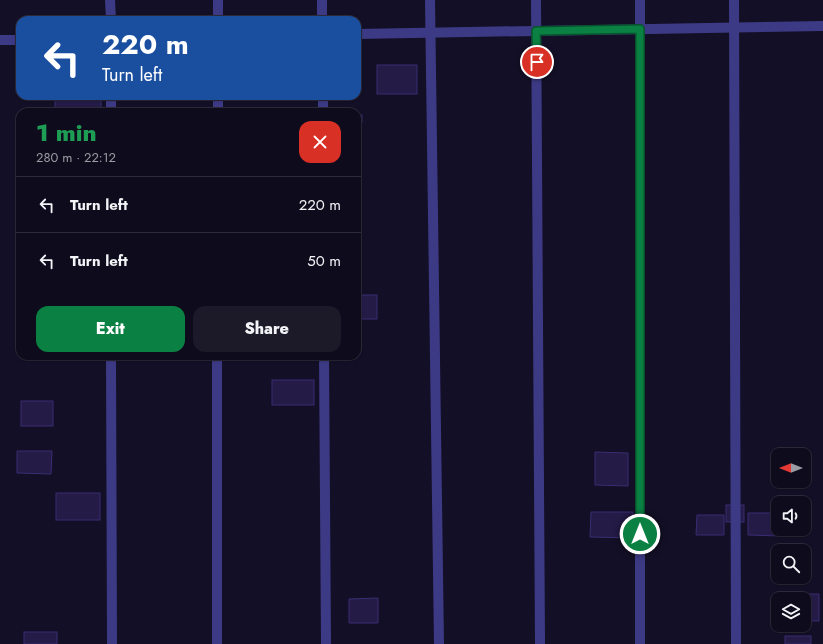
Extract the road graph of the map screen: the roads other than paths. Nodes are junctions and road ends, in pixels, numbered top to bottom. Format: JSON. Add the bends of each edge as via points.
{"nodes":[{"id":1,"x":110,"y":0,"type":"edge"},
{"id":2,"x":218,"y":0,"type":"edge"},
{"id":3,"x":322,"y":0,"type":"edge"},
{"id":4,"x":430,"y":0,"type":"edge"},
{"id":5,"x":536,"y":0,"type":"edge"},
{"id":6,"x":640,"y":0,"type":"edge"},
{"id":7,"x":734,"y":0,"type":"edge"},
{"id":8,"x":111,"y":16,"type":"edge"},
{"id":9,"x":218,"y":16,"type":"edge"},
{"id":10,"x":322,"y":16,"type":"edge"},
{"id":11,"x":823,"y":26,"type":"edge"},
{"id":12,"x":734,"y":28,"type":"junction"},
{"id":13,"x":640,"y":29,"type":"junction"},
{"id":14,"x":536,"y":31,"type":"junction"},
{"id":15,"x":431,"y":33,"type":"junction"},
{"id":16,"x":361,"y":34,"type":"edge"},
{"id":17,"x":0,"y":40,"type":"edge"},
{"id":18,"x":16,"y":40,"type":"edge"},
{"id":19,"x":111,"y":360,"type":"edge"},
{"id":20,"x":217,"y":360,"type":"edge"},
{"id":21,"x":324,"y":360,"type":"edge"},
{"id":22,"x":112,"y":644,"type":"edge"},
{"id":23,"x":216,"y":644,"type":"edge"},
{"id":24,"x":326,"y":644,"type":"edge"},
{"id":25,"x":439,"y":644,"type":"edge"},
{"id":26,"x":540,"y":644,"type":"edge"},
{"id":27,"x":640,"y":644,"type":"edge"},
{"id":28,"x":736,"y":644,"type":"edge"}],
"edges":[{"from":1,"to":8,"type":"street"},
{"from":2,"to":9,"type":"street"},
{"from":3,"to":10,"type":"street"},
{"from":4,"to":15,"type":"street"},
{"from":5,"to":14,"type":"street"},
{"from":6,"to":13,"type":"street"},
{"from":7,"to":12,"type":"street"},
{"from":11,"to":12,"type":"street"},
{"from":12,"to":13,"type":"street"},
{"from":12,"to":28,"type":"street"},
{"from":13,"to":14,"type":"street"},
{"from":13,"to":27,"type":"street"},
{"from":14,"to":15,"type":"street"},
{"from":14,"to":26,"type":"street"},
{"from":15,"to":16,"type":"street"},
{"from":15,"to":25,"type":"street"},
{"from":17,"to":18,"type":"street"},
{"from":19,"to":22,"type":"street"},
{"from":20,"to":23,"type":"street"},
{"from":21,"to":24,"type":"street"}]}
